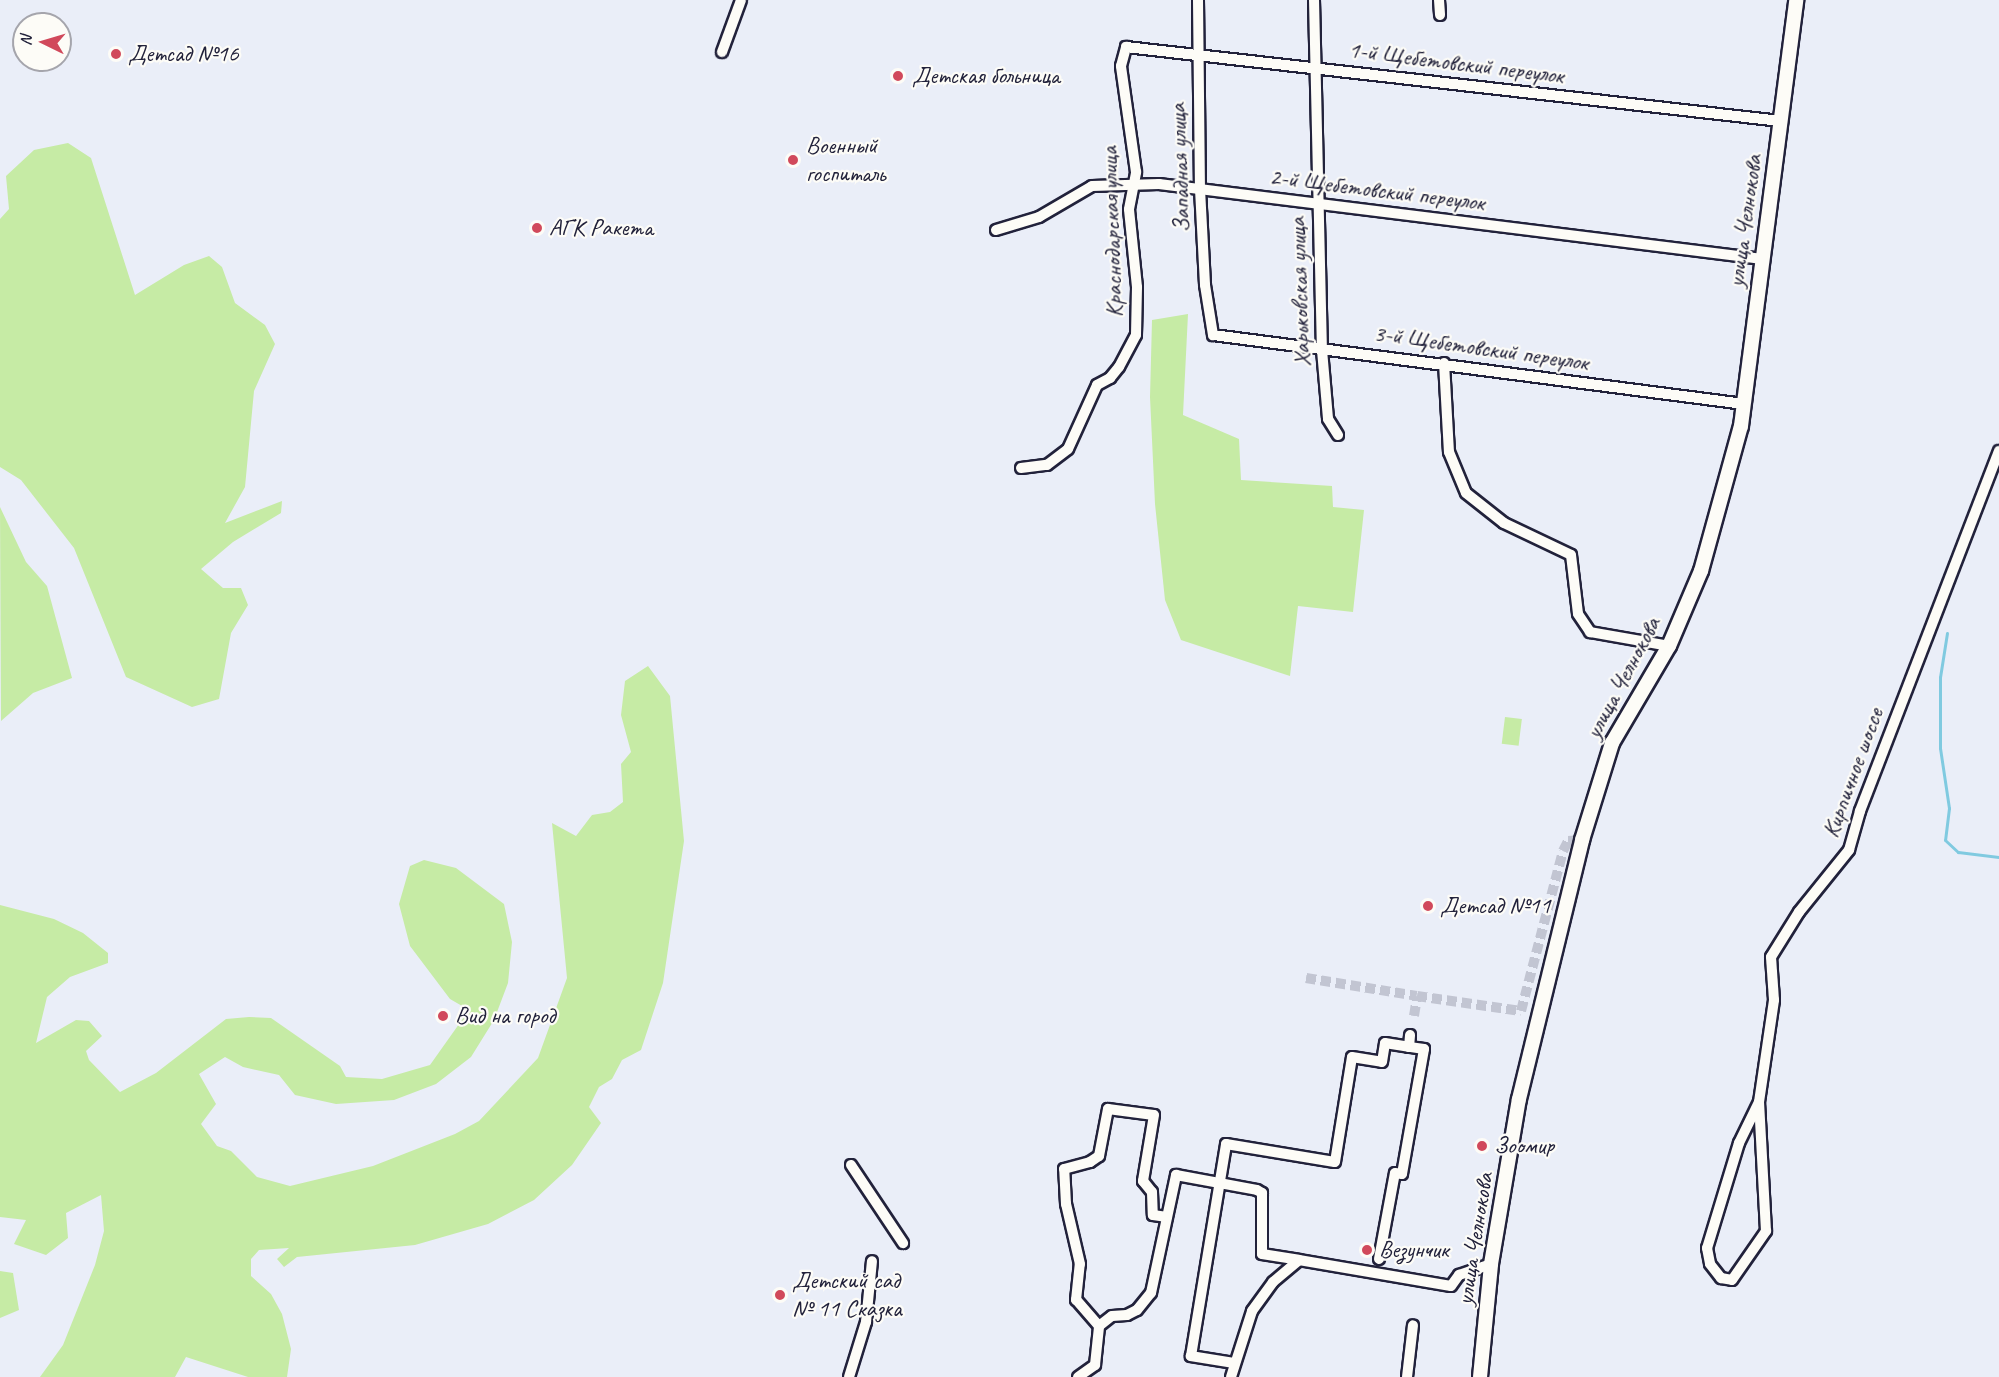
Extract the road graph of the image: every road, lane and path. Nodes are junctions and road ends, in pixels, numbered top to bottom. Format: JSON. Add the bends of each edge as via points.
{"nodes":[{"id":1,"x":741,"y":0,"type":"edge"},
{"id":2,"x":1198,"y":0,"type":"edge"},
{"id":3,"x":1314,"y":0,"type":"edge"},
{"id":4,"x":1439,"y":0,"type":"edge"},
{"id":5,"x":1796,"y":0,"type":"edge"},
{"id":6,"x":1440,"y":15,"type":"dead end"},
{"id":7,"x":1126,"y":47,"type":"joint"},
{"id":8,"x":722,"y":52,"type":"dead end"},
{"id":9,"x":1198,"y":55,"type":"junction"},
{"id":10,"x":1316,"y":67,"type":"junction"},
{"id":11,"x":1781,"y":121,"type":"junction"},
{"id":12,"x":1131,"y":187,"type":"junction"},
{"id":13,"x":1200,"y":189,"type":"junction"},
{"id":14,"x":1318,"y":204,"type":"junction"},
{"id":15,"x":996,"y":230,"type":"dead end"},
{"id":16,"x":1762,"y":259,"type":"junction"},
{"id":17,"x":1213,"y":335,"type":"joint"},
{"id":18,"x":1322,"y":350,"type":"junction"},
{"id":19,"x":1444,"y":363,"type":"junction"},
{"id":20,"x":1744,"y":404,"type":"junction"},
{"id":21,"x":1338,"y":435,"type":"dead end"},
{"id":22,"x":1999,"y":451,"type":"edge"},
{"id":23,"x":1021,"y":468,"type":"dead end"},
{"id":24,"x":1669,"y":646,"type":"junction"},
{"id":25,"x":1759,"y":1102,"type":"junction"},
{"id":26,"x":851,"y":1165,"type":"dead end"},
{"id":27,"x":1219,"y":1182,"type":"junction"},
{"id":28,"x":1167,"y":1217,"type":"junction"},
{"id":29,"x":903,"y":1244,"type":"dead end"},
{"id":30,"x":1299,"y":1260,"type":"junction"},
{"id":31,"x":1379,"y":1260,"type":"dead end"},
{"id":32,"x":872,"y":1261,"type":"dead end"},
{"id":33,"x":1491,"y":1264,"type":"junction"},
{"id":34,"x":1413,"y":1325,"type":"dead end"},
{"id":35,"x":1099,"y":1326,"type":"junction"},
{"id":36,"x":1234,"y":1363,"type":"junction"},
{"id":37,"x":849,"y":1377,"type":"edge"},
{"id":38,"x":1078,"y":1377,"type":"edge"},
{"id":39,"x":1231,"y":1377,"type":"edge"},
{"id":40,"x":1407,"y":1377,"type":"edge"},
{"id":41,"x":1480,"y":1377,"type":"edge"}],
"edges":[{"from":1,"to":8,"type":"street"},
{"from":2,"to":9,"type":"street","name":"Западная улица"},
{"from":3,"to":10,"type":"street","name":"Харьковская улица"},
{"from":4,"to":6,"type":"street"},
{"from":5,"to":11,"type":"main road","name":"улица Челнокова"},
{"from":7,"to":9,"type":"street","name":"1-й Щебетовский переулок"},
{"from":7,"to":12,"type":"street","name":"Краснодарская улица","via":[[1121,66],[1136,172]]},
{"from":9,"to":10,"type":"street","name":"1-й Щебетовский переулок"},
{"from":9,"to":13,"type":"street","name":"Западная улица"},
{"from":10,"to":11,"type":"street","name":"1-й Щебетовский переулок"},
{"from":10,"to":14,"type":"street","name":"Харьковская улица"},
{"from":11,"to":16,"type":"main road","name":"улица Челнокова"},
{"from":12,"to":13,"type":"street","name":"2-й Щебетовский переулок","via":[[1159,184]]},
{"from":12,"to":15,"type":"street","name":"2-й Щебетовский переулок","via":[[1092,186],[1039,217]]},
{"from":12,"to":23,"type":"street","name":"Краснодарская улица","via":[[1136,335],[1115,373],[1097,385],[1068,449],[1047,465]]},
{"from":13,"to":14,"type":"street","name":"2-й Щебетовский переулок"},
{"from":13,"to":17,"type":"street","name":"Западная улица","via":[[1205,285]]},
{"from":14,"to":16,"type":"street","name":"2-й Щебетовский переулок"},
{"from":14,"to":18,"type":"street","name":"Харьковская улица"},
{"from":16,"to":20,"type":"main road","name":"улица Челнокова"},
{"from":17,"to":18,"type":"street","name":"3-й Щебетовский переулок"},
{"from":18,"to":19,"type":"street","name":"3-й Щебетовский переулок"},
{"from":18,"to":21,"type":"street","name":"Харьковская улица","via":[[1328,419]]},
{"from":19,"to":20,"type":"street","name":"3-й Щебетовский переулок"},
{"from":19,"to":24,"type":"street","via":[[1449,452],[1466,492],[1504,523],[1571,555],[1578,614],[1590,632]]},
{"from":20,"to":24,"type":"main road","name":"улица Челнокова","via":[[1701,571]]},
{"from":22,"to":25,"type":"street","name":"Кирпичное шоссе","via":[[1860,811],[1849,850],[1799,912],[1771,957],[1774,1000]]},
{"from":24,"to":33,"type":"main road","name":"улица Челнокова","via":[[1612,743],[1594,794],[1533,1034]]},
{"from":25,"to":25,"type":"street","name":"Кирпичное шоссе","via":[[1766,1232],[1732,1280],[1721,1278],[1710,1264],[1707,1248],[1739,1143]]},
{"from":26,"to":29,"type":"street"},
{"from":27,"to":28,"type":"street","via":[[1176,1175]]},
{"from":27,"to":30,"type":"street","via":[[1262,1193],[1262,1254]]},
{"from":27,"to":31,"type":"street","via":[[1226,1144],[1335,1162],[1352,1057],[1382,1062],[1385,1043],[1410,1041],[1424,1049],[1402,1174],[1395,1173]]},
{"from":27,"to":36,"type":"street","via":[[1191,1356]]},
{"from":28,"to":35,"type":"street","via":[[1151,1293],[1137,1310],[1112,1316]]},
{"from":28,"to":35,"type":"street","via":[[1154,1215],[1152,1192],[1143,1181],[1154,1115],[1108,1109],[1099,1156],[1064,1169],[1066,1204],[1080,1264],[1076,1300]]},
{"from":30,"to":33,"type":"street","via":[[1451,1286],[1459,1275]]},
{"from":30,"to":36,"type":"street","via":[[1273,1282],[1252,1311]]},
{"from":32,"to":37,"type":"street","via":[[866,1322]]},
{"from":33,"to":41,"type":"main road","name":"улица Челнокова"},
{"from":34,"to":40,"type":"street"},
{"from":35,"to":38,"type":"street","via":[[1095,1365]]},
{"from":36,"to":39,"type":"street"}]}
